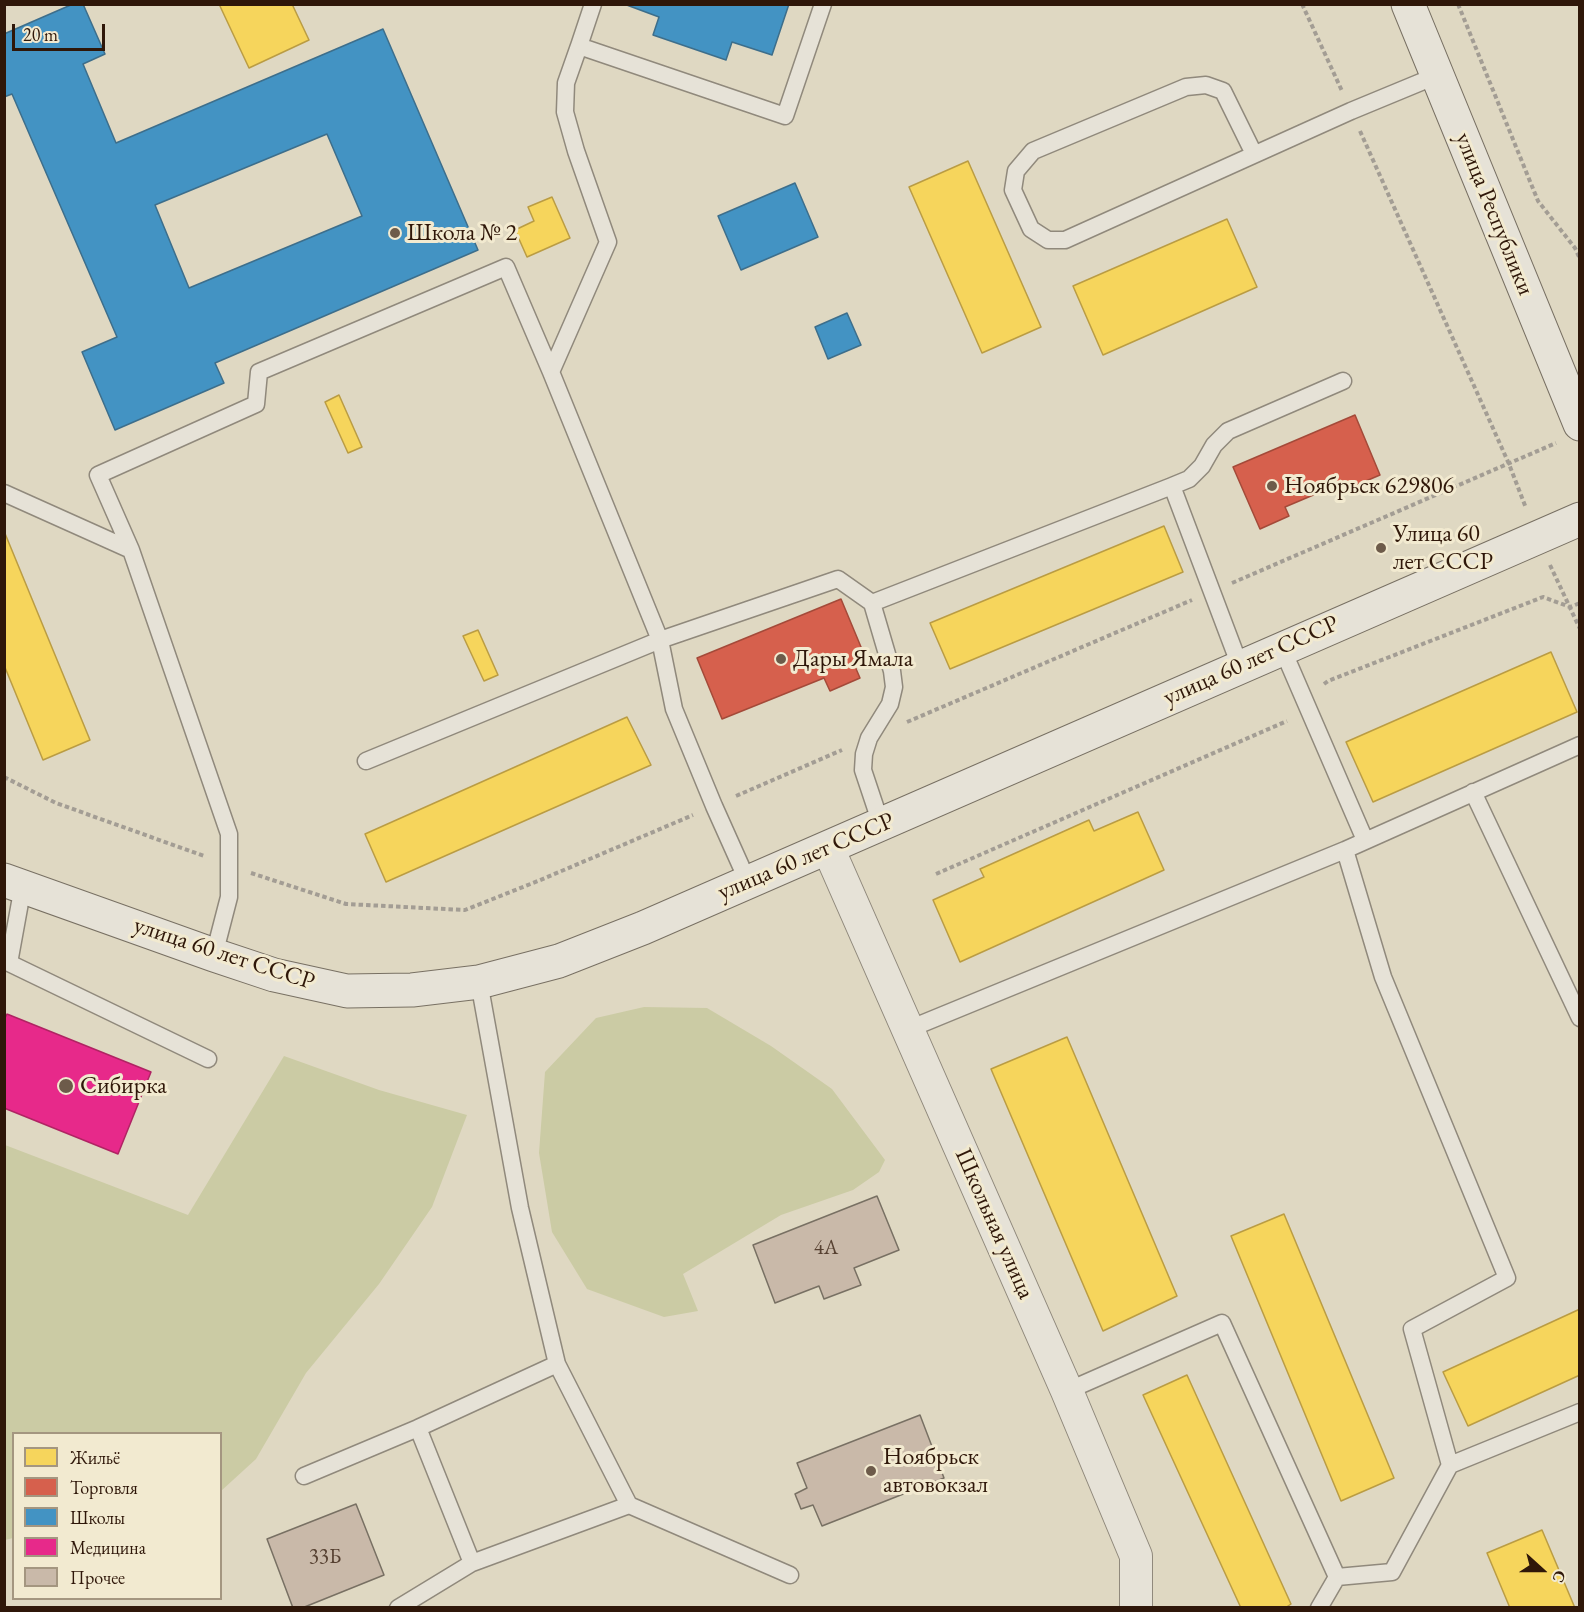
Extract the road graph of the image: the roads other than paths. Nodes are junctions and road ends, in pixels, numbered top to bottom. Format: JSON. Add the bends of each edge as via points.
{"nodes":[{"id":1,"x":593,"y":4,"type":"edge"},
{"id":2,"x":823,"y":4,"type":"edge"},
{"id":3,"x":1408,"y":4,"type":"edge"},
{"id":4,"x":579,"y":46,"type":"junction"},
{"id":5,"x":1438,"y":75,"type":"junction"},
{"id":6,"x":1254,"y":154,"type":"junction"},
{"id":7,"x":551,"y":372,"type":"junction"},
{"id":8,"x":1343,"y":381,"type":"dead end"},
{"id":9,"x":1569,"y":433,"type":"edge"},
{"id":10,"x":1172,"y":486,"type":"junction"},
{"id":11,"x":4,"y":493,"type":"edge"},
{"id":12,"x":1580,"y":519,"type":"edge"},
{"id":13,"x":130,"y":550,"type":"junction"},
{"id":14,"x":872,"y":603,"type":"junction"},
{"id":15,"x":660,"y":640,"type":"junction"},
{"id":16,"x":1282,"y":648,"type":"junction"},
{"id":17,"x":1240,"y":666,"type":"junction"},
{"id":18,"x":1580,"y":745,"type":"edge"},
{"id":19,"x":366,"y":761,"type":"dead end"},
{"id":20,"x":1473,"y":792,"type":"junction"},
{"id":21,"x":882,"y":824,"type":"junction"},
{"id":22,"x":1365,"y":840,"type":"junction"},
{"id":23,"x":828,"y":848,"type":"junction"},
{"id":24,"x":1345,"y":850,"type":"junction"},
{"id":25,"x":14,"y":882,"type":"edge"},
{"id":26,"x":748,"y":882,"type":"junction"},
{"id":27,"x":214,"y":956,"type":"junction"},
{"id":28,"x":480,"y":982,"type":"junction"},
{"id":29,"x":1580,"y":1018,"type":"edge"},
{"id":30,"x":909,"y":1029,"type":"junction"},
{"id":31,"x":208,"y":1059,"type":"dead end"},
{"id":32,"x":557,"y":1364,"type":"junction"},
{"id":33,"x":1067,"y":1391,"type":"junction"},
{"id":34,"x":1580,"y":1412,"type":"edge"},
{"id":35,"x":418,"y":1428,"type":"junction"},
{"id":36,"x":1450,"y":1465,"type":"junction"},
{"id":37,"x":304,"y":1476,"type":"dead end"},
{"id":38,"x":629,"y":1505,"type":"junction"},
{"id":39,"x":472,"y":1563,"type":"junction"},
{"id":40,"x":790,"y":1575,"type":"dead end"},
{"id":41,"x":1337,"y":1577,"type":"junction"},
{"id":42,"x":398,"y":1608,"type":"edge"},
{"id":43,"x":1136,"y":1608,"type":"edge"},
{"id":44,"x":1319,"y":1608,"type":"edge"}],
"edges":[{"from":1,"to":4,"type":"lane"},
{"from":2,"to":4,"type":"lane","via":[[785,116]]},
{"from":3,"to":5,"type":"main road","name":"улица Республики"},
{"from":4,"to":7,"type":"lane","via":[[566,83],[565,112],[608,242]]},
{"from":5,"to":6,"type":"lane"},
{"from":5,"to":9,"type":"main road","name":"улица Республики"},
{"from":6,"to":6,"type":"lane","via":[[1065,240],[1048,240],[1031,229],[1014,190],[1016,171],[1033,151],[1186,87],[1206,85],[1223,91]]},
{"from":7,"to":13,"type":"lane","via":[[506,267],[259,372],[256,404],[98,475]]},
{"from":7,"to":15,"type":"lane"},
{"from":8,"to":10,"type":"lane","via":[[1228,431],[1189,479]]},
{"from":10,"to":14,"type":"lane"},
{"from":10,"to":17,"type":"lane"},
{"from":11,"to":13,"type":"lane"},
{"from":12,"to":16,"type":"main road","name":"улица 60 лет СССР"},
{"from":13,"to":27,"type":"lane","via":[[229,834],[229,897]]},
{"from":14,"to":15,"type":"lane","via":[[838,579]]},
{"from":14,"to":21,"type":"lane","via":[[894,687],[890,704],[864,754],[863,770]]},
{"from":15,"to":19,"type":"lane"},
{"from":15,"to":26,"type":"lane","via":[[674,709]]},
{"from":16,"to":17,"type":"main road","name":"улица 60 лет СССР"},
{"from":16,"to":22,"type":"lane"},
{"from":17,"to":21,"type":"main road","name":"улица 60 лет СССР"},
{"from":18,"to":20,"type":"lane"},
{"from":20,"to":22,"type":"lane"},
{"from":20,"to":29,"type":"lane"},
{"from":21,"to":23,"type":"main road","name":"улица 60 лет СССР"},
{"from":22,"to":24,"type":"lane"},
{"from":23,"to":26,"type":"main road","name":"улица 60 лет СССР"},
{"from":23,"to":30,"type":"street","name":"Школьная улица"},
{"from":24,"to":30,"type":"lane"},
{"from":24,"to":36,"type":"lane","via":[[1383,977],[1507,1278],[1412,1329]]},
{"from":25,"to":27,"type":"main road","name":"улица 60 лет СССР"},
{"from":25,"to":31,"type":"lane","via":[[9,963]]},
{"from":26,"to":28,"type":"main road","name":"улица 60 лет СССР","via":[[560,961]]},
{"from":27,"to":28,"type":"main road","name":"улица 60 лет СССР","via":[[274,975],[347,991],[412,990]]},
{"from":28,"to":32,"type":"lane","via":[[520,1208]]},
{"from":30,"to":33,"type":"street","name":"Школьная улица"},
{"from":32,"to":35,"type":"lane"},
{"from":32,"to":38,"type":"lane"},
{"from":33,"to":41,"type":"lane","via":[[1222,1323]]},
{"from":33,"to":43,"type":"street","name":"Школьная улица","via":[[1136,1556]]},
{"from":34,"to":36,"type":"lane"},
{"from":35,"to":37,"type":"lane"},
{"from":35,"to":39,"type":"lane"},
{"from":36,"to":41,"type":"lane","via":[[1392,1572]]},
{"from":38,"to":39,"type":"lane"},
{"from":38,"to":40,"type":"lane"},
{"from":39,"to":42,"type":"lane"},
{"from":41,"to":44,"type":"lane"}]}
